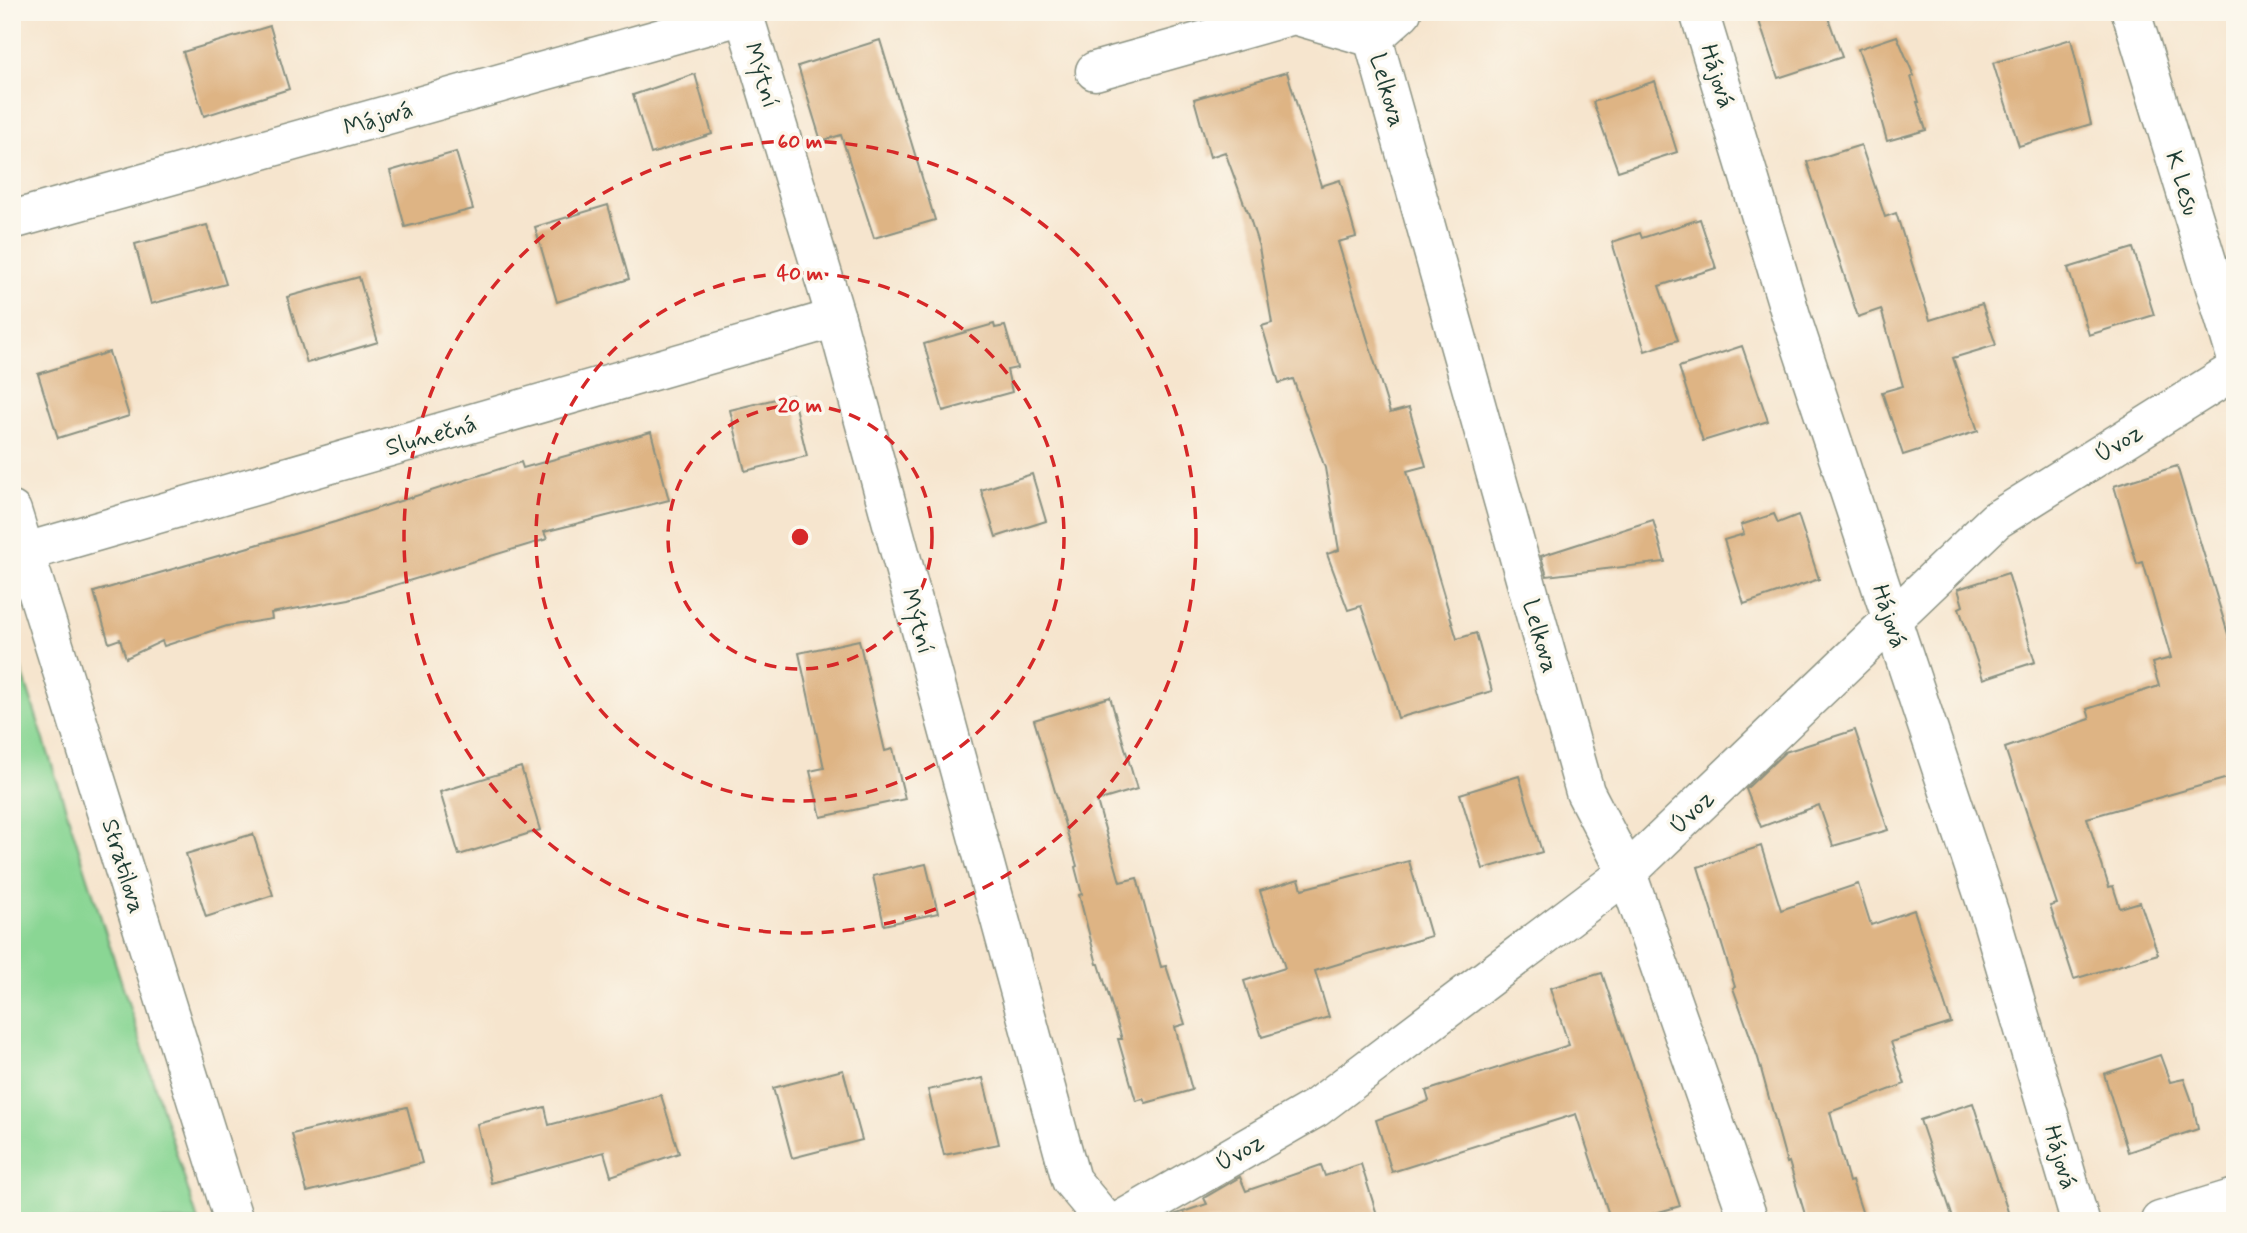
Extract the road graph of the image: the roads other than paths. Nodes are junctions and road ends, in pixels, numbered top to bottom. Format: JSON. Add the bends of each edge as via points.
{"nodes":[{"id":1,"x":1402,"y":12,"type":"edge"},
{"id":2,"x":1699,"y":12,"type":"edge"},
{"id":3,"x":2131,"y":12,"type":"edge"},
{"id":4,"x":744,"y":14,"type":"edge"},
{"id":5,"x":1373,"y":38,"type":"junction"},
{"id":6,"x":1096,"y":71,"type":"dead end"},
{"id":7,"x":12,"y":220,"type":"edge"},
{"id":8,"x":836,"y":318,"type":"junction"},
{"id":9,"x":2235,"y":353,"type":"edge"},
{"id":10,"x":2235,"y":370,"type":"edge"},
{"id":11,"x":12,"y":511,"type":"edge"},
{"id":12,"x":26,"y":552,"type":"junction"},
{"id":13,"x":1891,"y":619,"type":"junction"},
{"id":14,"x":1627,"y":873,"type":"junction"},
{"id":15,"x":2235,"y":1198,"type":"edge"},
{"id":16,"x":234,"y":1221,"type":"edge"},
{"id":17,"x":1105,"y":1221,"type":"edge"},
{"id":18,"x":1120,"y":1221,"type":"edge"},
{"id":19,"x":1749,"y":1221,"type":"edge"},
{"id":20,"x":2080,"y":1221,"type":"edge"},
{"id":21,"x":2160,"y":1221,"type":"edge"}],
"edges":[{"from":1,"to":5,"type":"street","name":"Lelkova"},
{"from":2,"to":13,"type":"street","name":"Hájová","via":[[1791,319]]},
{"from":3,"to":9,"type":"street","name":"K Lesu"},
{"from":4,"to":7,"type":"street","name":"Májová"},
{"from":4,"to":8,"type":"street","name":"Mýtní"},
{"from":5,"to":6,"type":"street","name":"Lelkova","via":[[1294,15]]},
{"from":5,"to":14,"type":"street","name":"Lelkova","via":[[1585,792]]},
{"from":8,"to":12,"type":"street","name":"Slunečná"},
{"from":8,"to":17,"type":"street","name":"Mýtní","via":[[1071,1180]]},
{"from":10,"to":13,"type":"street","name":"Úvoz","via":[[1996,520]]},
{"from":11,"to":12,"type":"street","name":"Stratilova"},
{"from":12,"to":16,"type":"street","name":"Stratilova"},
{"from":13,"to":14,"type":"street","name":"Úvoz"},
{"from":13,"to":20,"type":"street","name":"Hájová","via":[[1992,921]]},
{"from":14,"to":18,"type":"street","name":"Úvoz","via":[[1316,1108]]},
{"from":14,"to":19,"type":"street","name":"Lelkova"},
{"from":15,"to":21,"type":"street"}]}
